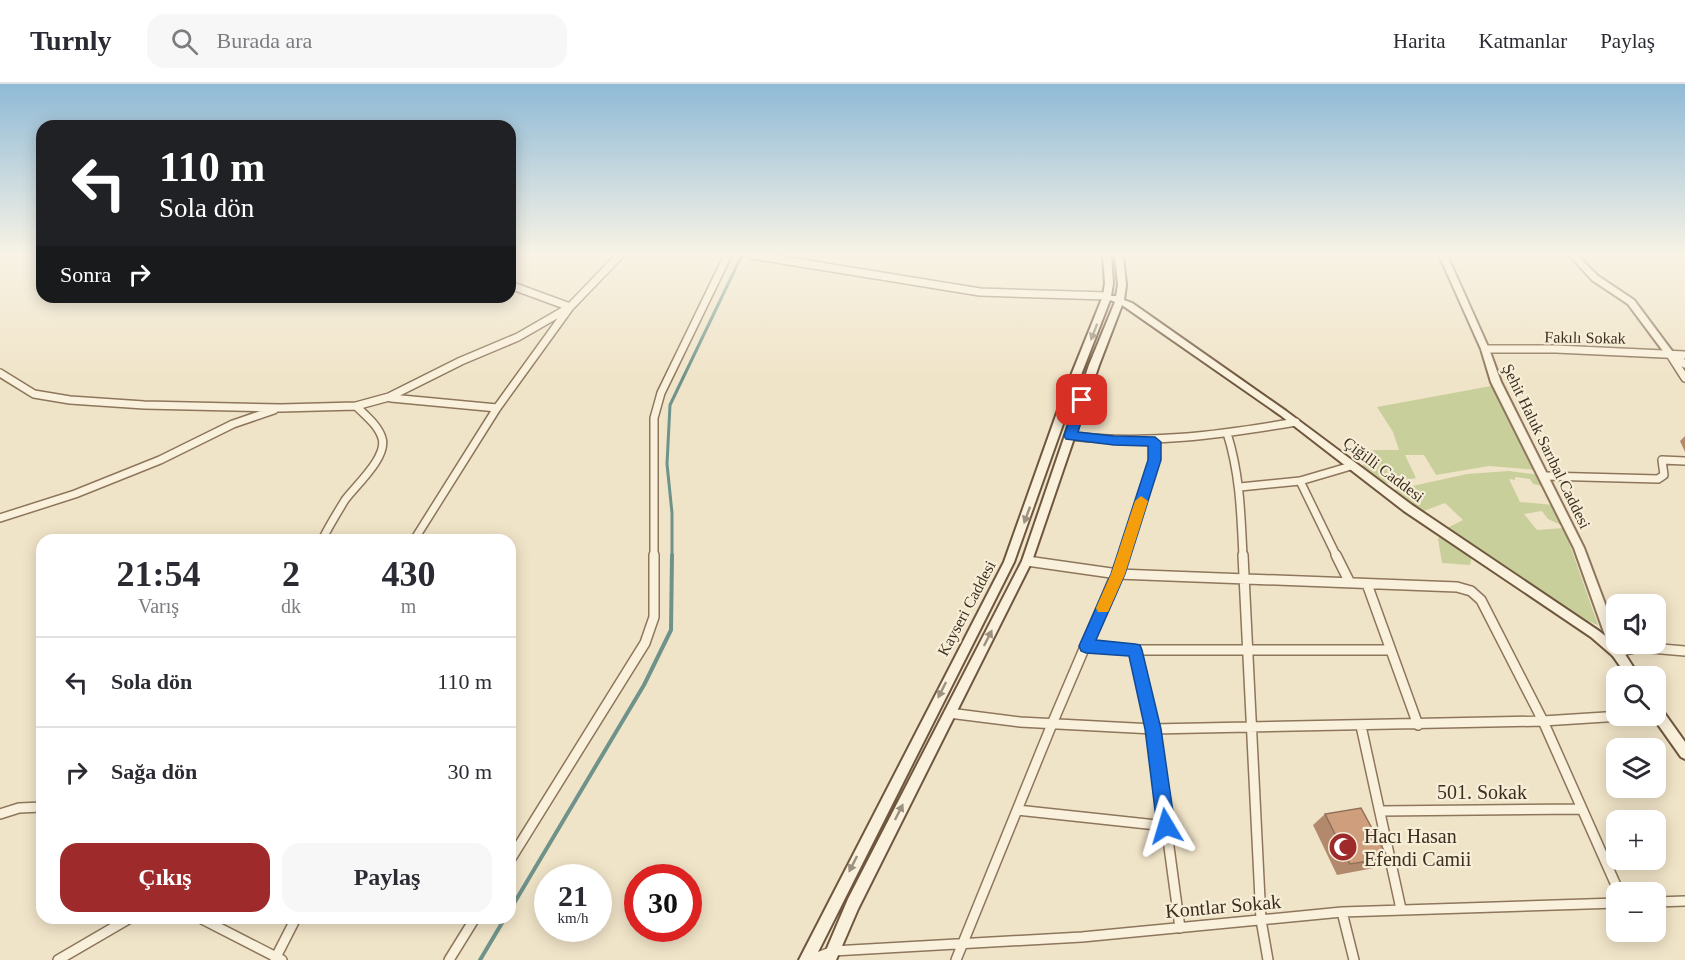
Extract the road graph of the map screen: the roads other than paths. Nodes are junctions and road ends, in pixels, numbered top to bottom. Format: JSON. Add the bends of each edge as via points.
{"nodes":[{"id":1,"x":540,"y":296,"type":"edge"},
{"id":2,"x":581,"y":296,"type":"edge"},
{"id":3,"x":708,"y":296,"type":"edge"},
{"id":4,"x":1103,"y":296,"type":"edge"},
{"id":5,"x":1107,"y":296,"type":"junction"},
{"id":6,"x":1121,"y":296,"type":"edge"},
{"id":7,"x":1461,"y":296,"type":"edge"},
{"id":8,"x":1622,"y":296,"type":"edge"},
{"id":9,"x":1120,"y":300,"type":"junction"},
{"id":10,"x":570,"y":307,"type":"junction"},
{"id":11,"x":1485,"y":349,"type":"junction"},
{"id":12,"x":1669,"y":352,"type":"junction"},
{"id":13,"x":1685,"y":355,"type":"edge"},
{"id":14,"x":1685,"y":364,"type":"edge"},
{"id":15,"x":0,"y":373,"type":"edge"},
{"id":16,"x":1685,"y":378,"type":"edge"},
{"id":17,"x":389,"y":397,"type":"junction"},
{"id":18,"x":356,"y":406,"type":"junction"},
{"id":19,"x":281,"y":408,"type":"junction"},
{"id":20,"x":497,"y":408,"type":"junction"},
{"id":21,"x":1296,"y":422,"type":"junction"},
{"id":22,"x":1227,"y":433,"type":"junction"},
{"id":23,"x":1070,"y":436,"type":"junction"},
{"id":24,"x":1155,"y":442,"type":"junction"},
{"id":25,"x":1685,"y":461,"type":"edge"},
{"id":26,"x":1351,"y":466,"type":"junction"},
{"id":27,"x":1545,"y":476,"type":"junction"},
{"id":28,"x":1300,"y":481,"type":"junction"},
{"id":29,"x":1240,"y":487,"type":"junction"},
{"id":30,"x":0,"y":518,"type":"edge"},
{"id":31,"x":325,"y":534,"type":"edge"},
{"id":32,"x":418,"y":534,"type":"edge"},
{"id":33,"x":1027,"y":561,"type":"junction"},
{"id":34,"x":1118,"y":574,"type":"junction"},
{"id":35,"x":1245,"y":579,"type":"junction"},
{"id":36,"x":1350,"y":583,"type":"junction"},
{"id":37,"x":1367,"y":584,"type":"junction"},
{"id":38,"x":1606,"y":621,"type":"edge"},
{"id":39,"x":1606,"y":643,"type":"edge"},
{"id":40,"x":1086,"y":646,"type":"junction"},
{"id":41,"x":1666,"y":649,"type":"edge"},
{"id":42,"x":1135,"y":650,"type":"junction"},
{"id":43,"x":1248,"y":651,"type":"junction"},
{"id":44,"x":1391,"y":651,"type":"junction"},
{"id":45,"x":1685,"y":651,"type":"edge"},
{"id":46,"x":949,"y":713,"type":"junction"},
{"id":47,"x":1606,"y":717,"type":"edge"},
{"id":48,"x":1543,"y":721,"type":"junction"},
{"id":49,"x":1052,"y":724,"type":"junction"},
{"id":50,"x":1418,"y":725,"type":"junction"},
{"id":51,"x":1251,"y":726,"type":"junction"},
{"id":52,"x":1361,"y":726,"type":"junction"},
{"id":53,"x":1666,"y":726,"type":"edge"},
{"id":54,"x":1153,"y":729,"type":"junction"},
{"id":55,"x":1685,"y":753,"type":"edge"},
{"id":56,"x":36,"y":807,"type":"edge"},
{"id":57,"x":1582,"y":809,"type":"junction"},
{"id":58,"x":1017,"y":810,"type":"junction"},
{"id":59,"x":1381,"y":811,"type":"junction"},
{"id":60,"x":0,"y":814,"type":"edge"},
{"id":61,"x":1166,"y":826,"type":"junction"},
{"id":62,"x":516,"y":850,"type":"edge"},
{"id":63,"x":1615,"y":882,"type":"edge"},
{"id":64,"x":1685,"y":901,"type":"edge"},
{"id":65,"x":1666,"y":902,"type":"edge"},
{"id":66,"x":1606,"y":903,"type":"edge"},
{"id":67,"x":1401,"y":909,"type":"junction"},
{"id":68,"x":1342,"y":912,"type":"junction"},
{"id":69,"x":1261,"y":920,"type":"junction"},
{"id":70,"x":120,"y":924,"type":"edge"},
{"id":71,"x":211,"y":924,"type":"edge"},
{"id":72,"x":293,"y":924,"type":"edge"},
{"id":73,"x":471,"y":924,"type":"edge"},
{"id":74,"x":1180,"y":928,"type":"junction"},
{"id":75,"x":962,"y":943,"type":"junction"},
{"id":76,"x":831,"y":955,"type":"edge"},
{"id":77,"x":278,"y":959,"type":"edge"},
{"id":78,"x":58,"y":960,"type":"edge"},
{"id":79,"x":449,"y":960,"type":"edge"},
{"id":80,"x":808,"y":960,"type":"edge"},
{"id":81,"x":956,"y":960,"type":"edge"},
{"id":82,"x":1268,"y":960,"type":"edge"},
{"id":83,"x":1353,"y":960,"type":"edge"}],
"edges":[{"from":1,"to":10,"type":"street"},
{"from":2,"to":10,"type":"street"},
{"from":3,"to":62,"type":"street","via":[[661,393],[654,418],[654,616],[645,643]]},
{"from":4,"to":5,"type":"street"},
{"from":5,"to":9,"type":"main road","name":"Çiğilli Caddesi"},
{"from":5,"to":80,"type":"main road","name":"Kayseri Caddesi","one_way":true,"via":[[1009,562]]},
{"from":6,"to":9,"type":"main road","name":"Kayseri Caddesi"},
{"from":7,"to":11,"type":"main road","name":"Şehit Haluk Sarıbal Caddesi"},
{"from":8,"to":12,"type":"main road","via":[[1631,302]]},
{"from":9,"to":21,"type":"main road","name":"Çiğilli Caddesi"},
{"from":9,"to":23,"type":"main road","name":"Kayseri Caddesi"},
{"from":10,"to":17,"type":"street","via":[[518,337]]},
{"from":10,"to":20,"type":"street"},
{"from":11,"to":12,"type":"street","name":"Fakılı Sokak"},
{"from":11,"to":27,"type":"main road","name":"Şehit Haluk Sarıbal Caddesi","via":[[1496,382]]},
{"from":12,"to":13,"type":"street","name":"Fakılı Sokak"},
{"from":12,"to":14,"type":"street"},
{"from":12,"to":16,"type":"street"},
{"from":15,"to":19,"type":"street","via":[[33,394],[70,400]]},
{"from":17,"to":18,"type":"street"},
{"from":17,"to":20,"type":"street"},
{"from":18,"to":19,"type":"street"},
{"from":18,"to":31,"type":"street","via":[[376,428],[382,447]]},
{"from":19,"to":30,"type":"street","via":[[233,424],[118,477]]},
{"from":20,"to":32,"type":"street"},
{"from":21,"to":22,"type":"street"},
{"from":21,"to":26,"type":"main road","name":"Çiğilli Caddesi"},
{"from":22,"to":24,"type":"street"},
{"from":22,"to":29,"type":"street"},
{"from":23,"to":24,"type":"street"},
{"from":23,"to":33,"type":"main road","name":"Kayseri Caddesi"},
{"from":24,"to":34,"type":"street","via":[[1155,460]]},
{"from":25,"to":27,"type":"street","via":[[1662,460],[1664,475],[1658,479]]},
{"from":26,"to":28,"type":"street"},
{"from":26,"to":39,"type":"main road","name":"Çiğilli Caddesi"},
{"from":27,"to":38,"type":"main road","name":"Şehit Haluk Sarıbal Caddesi","via":[[1580,548]]},
{"from":28,"to":29,"type":"street"},
{"from":28,"to":36,"type":"street"},
{"from":29,"to":35,"type":"street"},
{"from":33,"to":34,"type":"street"},
{"from":46,"to":33,"type":"main road","name":"Kayseri Caddesi","one_way":true},
{"from":34,"to":35,"type":"street"},
{"from":34,"to":40,"type":"street"},
{"from":35,"to":36,"type":"street"},
{"from":35,"to":43,"type":"street"},
{"from":36,"to":37,"type":"street"},
{"from":37,"to":44,"type":"street"},
{"from":37,"to":48,"type":"street","via":[[1457,587],[1475,594]]},
{"from":40,"to":42,"type":"street"},
{"from":40,"to":49,"type":"street"},
{"from":41,"to":45,"type":"street"},
{"from":42,"to":43,"type":"street"},
{"from":42,"to":54,"type":"street"},
{"from":43,"to":44,"type":"street"},
{"from":43,"to":51,"type":"street"},
{"from":44,"to":50,"type":"street"},
{"from":46,"to":49,"type":"street"},
{"from":76,"to":46,"type":"main road","name":"Kayseri Caddesi","one_way":true},
{"from":47,"to":48,"type":"street"},
{"from":48,"to":50,"type":"street"},
{"from":48,"to":57,"type":"street"},
{"from":49,"to":54,"type":"street"},
{"from":49,"to":58,"type":"street"},
{"from":50,"to":52,"type":"street"},
{"from":51,"to":52,"type":"street"},
{"from":51,"to":54,"type":"street"},
{"from":51,"to":69,"type":"street"},
{"from":52,"to":59,"type":"street"},
{"from":53,"to":55,"type":"main road"},
{"from":54,"to":61,"type":"street"},
{"from":56,"to":60,"type":"street"},
{"from":57,"to":59,"type":"street","name":"501. Sokak"},
{"from":57,"to":63,"type":"street"},
{"from":58,"to":61,"type":"street"},
{"from":58,"to":75,"type":"street"},
{"from":59,"to":67,"type":"street"},
{"from":61,"to":74,"type":"street"},
{"from":64,"to":65,"type":"street"},
{"from":66,"to":67,"type":"street","name":"Kontlar Sokak"},
{"from":67,"to":68,"type":"street","name":"Kontlar Sokak"},
{"from":68,"to":69,"type":"street","name":"Kontlar Sokak"},
{"from":68,"to":83,"type":"street"},
{"from":69,"to":74,"type":"street","name":"Kontlar Sokak"},
{"from":69,"to":82,"type":"street"},
{"from":70,"to":78,"type":"street"},
{"from":71,"to":77,"type":"street"},
{"from":72,"to":77,"type":"street"},
{"from":73,"to":79,"type":"street"},
{"from":74,"to":75,"type":"street","name":"Kontlar Sokak"},
{"from":75,"to":76,"type":"street","name":"Kontlar Sokak"},
{"from":75,"to":81,"type":"street"},
{"from":76,"to":80,"type":"street","name":"Kontlar Sokak"}]}
